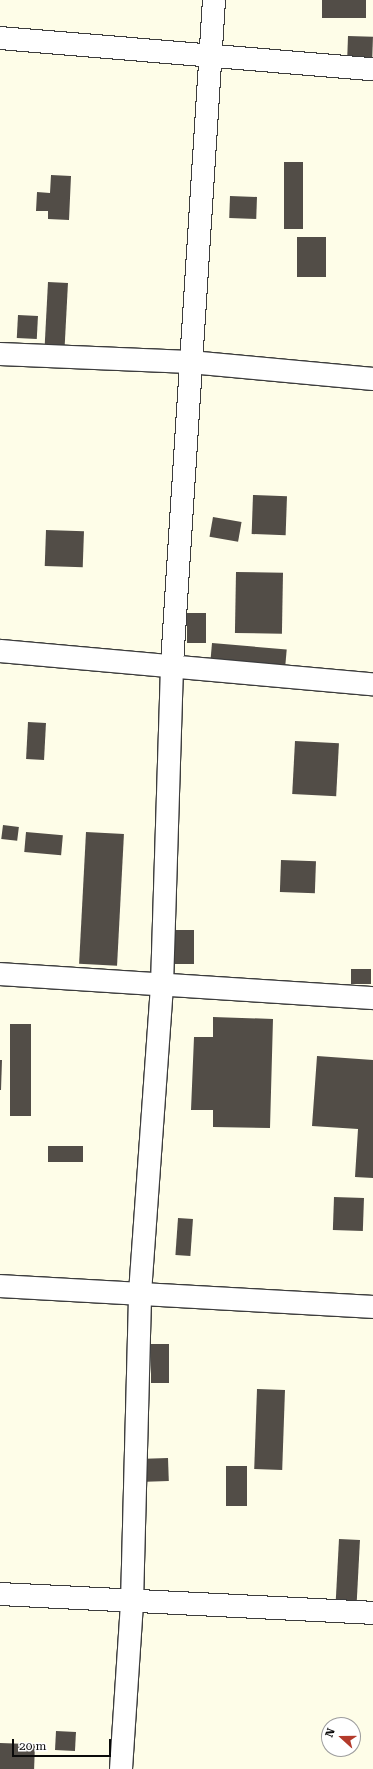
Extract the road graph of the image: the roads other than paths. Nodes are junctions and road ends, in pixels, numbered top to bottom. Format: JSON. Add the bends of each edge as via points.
{"nodes":[{"id":1,"x":214,"y":0,"type":"edge"},
{"id":2,"x":0,"y":38,"type":"edge"},
{"id":3,"x":212,"y":54,"type":"junction"},
{"id":4,"x":373,"y":69,"type":"edge"},
{"id":5,"x":0,"y":354,"type":"edge"},
{"id":6,"x":190,"y":362,"type":"junction"},
{"id":7,"x":373,"y":379,"type":"edge"},
{"id":8,"x":0,"y":651,"type":"edge"},
{"id":9,"x":172,"y":664,"type":"junction"},
{"id":10,"x":373,"y":684,"type":"edge"},
{"id":11,"x":0,"y":974,"type":"edge"},
{"id":12,"x":162,"y":986,"type":"junction"},
{"id":13,"x":373,"y":998,"type":"edge"},
{"id":14,"x":0,"y":1286,"type":"edge"},
{"id":15,"x":140,"y":1294,"type":"junction"},
{"id":16,"x":373,"y":1307,"type":"edge"},
{"id":17,"x":0,"y":1594,"type":"edge"},
{"id":18,"x":132,"y":1604,"type":"junction"},
{"id":19,"x":373,"y":1613,"type":"edge"},
{"id":20,"x":121,"y":1769,"type":"edge"}],
"edges":[{"from":1,"to":3,"type":"street"},
{"from":2,"to":3,"type":"street"},
{"from":3,"to":4,"type":"street"},
{"from":3,"to":6,"type":"street"},
{"from":5,"to":6,"type":"street"},
{"from":6,"to":7,"type":"street"},
{"from":6,"to":9,"type":"street"},
{"from":8,"to":9,"type":"street"},
{"from":9,"to":10,"type":"street"},
{"from":9,"to":12,"type":"street"},
{"from":11,"to":12,"type":"street"},
{"from":12,"to":13,"type":"street"},
{"from":12,"to":15,"type":"street"},
{"from":14,"to":15,"type":"street"},
{"from":15,"to":16,"type":"street"},
{"from":15,"to":18,"type":"street"},
{"from":17,"to":18,"type":"street"},
{"from":18,"to":19,"type":"street"},
{"from":18,"to":20,"type":"street"}]}
